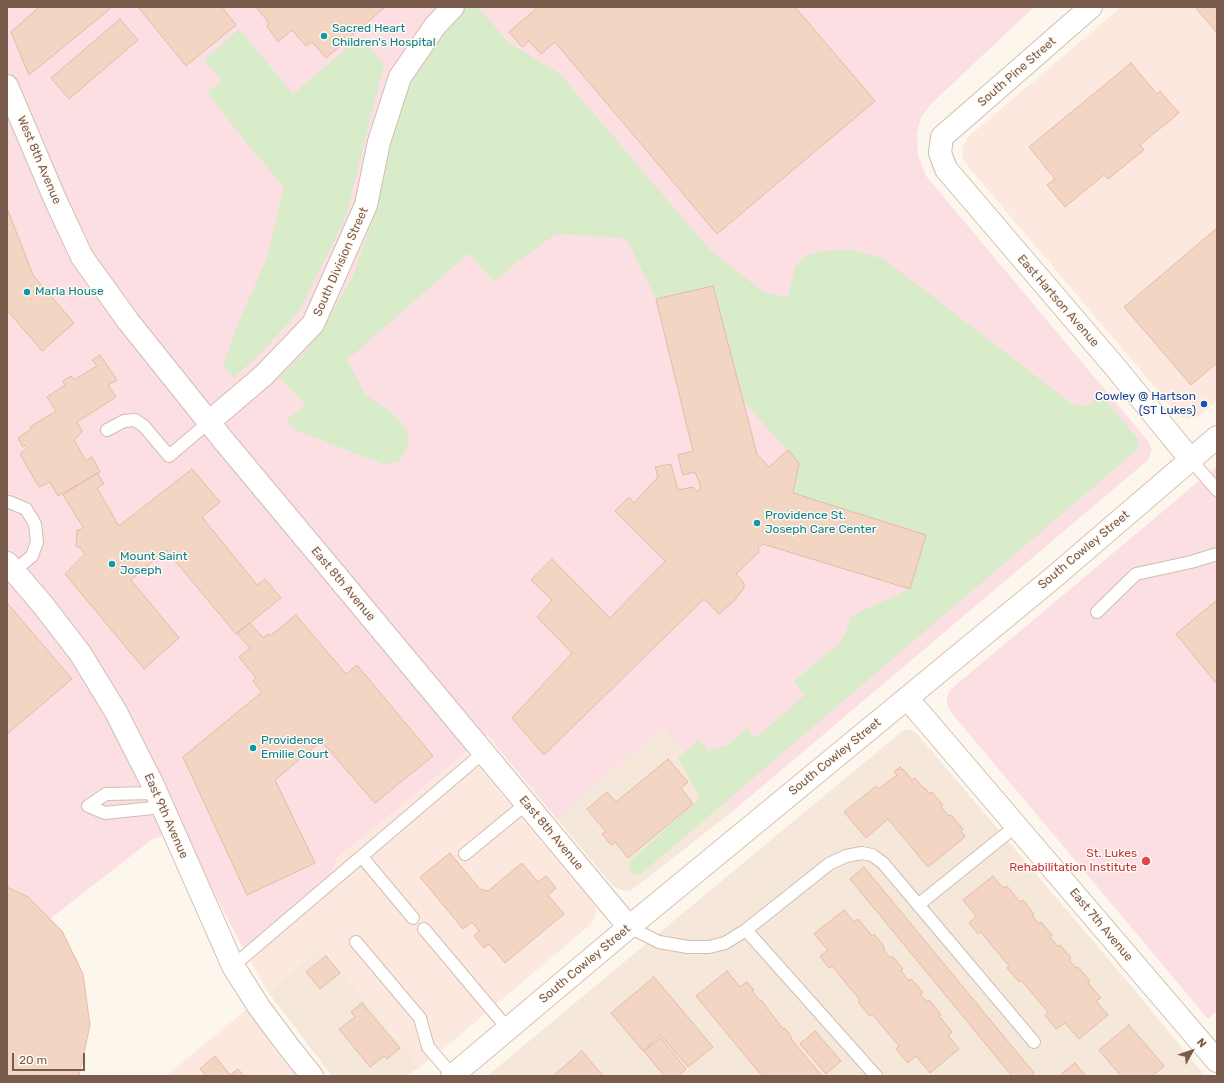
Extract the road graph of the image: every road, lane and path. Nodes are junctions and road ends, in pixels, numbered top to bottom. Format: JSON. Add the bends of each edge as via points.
{"nodes":[{"id":1,"x":453,"y":7,"type":"edge"},
{"id":2,"x":1090,"y":7,"type":"edge"},
{"id":3,"x":7,"y":86,"type":"edge"},
{"id":4,"x":942,"y":137,"type":"joint"},
{"id":5,"x":70,"y":233,"type":"joint"},
{"id":6,"x":209,"y":422,"type":"junction"},
{"id":7,"x":107,"y":430,"type":"dead end"},
{"id":8,"x":1217,"y":437,"type":"edge"},
{"id":9,"x":1191,"y":460,"type":"junction"},
{"id":10,"x":1217,"y":490,"type":"edge"},
{"id":11,"x":7,"y":502,"type":"edge"},
{"id":12,"x":1217,"y":554,"type":"edge"},
{"id":13,"x":11,"y":567,"type":"edge"},
{"id":14,"x":1097,"y":612,"type":"dead end"},
{"id":15,"x":907,"y":698,"type":"junction"},
{"id":16,"x":484,"y":752,"type":"junction"},
{"id":17,"x":526,"y":804,"type":"junction"},
{"id":18,"x":1016,"y":826,"type":"junction"},
{"id":19,"x":465,"y":854,"type":"dead end"},
{"id":20,"x":362,"y":857,"type":"junction"},
{"id":21,"x":918,"y":904,"type":"junction"},
{"id":22,"x":413,"y":918,"type":"dead end"},
{"id":23,"x":629,"y":927,"type":"junction"},
{"id":24,"x":424,"y":929,"type":"dead end"},
{"id":25,"x":746,"y":930,"type":"junction"},
{"id":26,"x":356,"y":942,"type":"dead end"},
{"id":27,"x":233,"y":966,"type":"junction"},
{"id":28,"x":508,"y":1029,"type":"junction"},
{"id":29,"x":1034,"y":1042,"type":"dead end"},
{"id":30,"x":1217,"y":1061,"type":"edge"},
{"id":31,"x":312,"y":1076,"type":"edge"},
{"id":32,"x":452,"y":1076,"type":"edge"},
{"id":33,"x":876,"y":1076,"type":"edge"}],
"edges":[{"from":1,"to":6,"type":"street","name":"South Division Street","via":[[435,26],[400,77],[379,142],[366,205],[313,324],[264,375]]},
{"from":2,"to":4,"type":"street","name":"South Pine Street"},
{"from":3,"to":5,"type":"street","name":"West 8th Avenue"},
{"from":4,"to":9,"type":"street","name":"East Hartson Avenue","via":[[940,153],[946,169]]},
{"from":5,"to":6,"type":"street","name":"East 8th Avenue","via":[[82,257],[128,321]]},
{"from":6,"to":7,"type":"lane","via":[[169,456],[144,426],[135,420],[124,421]]},
{"from":6,"to":16,"type":"street","name":"East 8th Avenue"},
{"from":8,"to":9,"type":"street","name":"South Cowley Street"},
{"from":9,"to":10,"type":"lane"},
{"from":9,"to":15,"type":"street","name":"South Cowley Street"},
{"from":11,"to":13,"type":"lane","via":[[26,509],[35,524],[37,542],[32,556]]},
{"from":12,"to":14,"type":"lane","via":[[1136,574]]},
{"from":13,"to":27,"type":"street","name":"East 9th Avenue","via":[[80,653],[116,712],[159,800]]},
{"from":15,"to":18,"type":"street","name":"East 7th Avenue"},
{"from":15,"to":23,"type":"street","name":"South Cowley Street"},
{"from":16,"to":17,"type":"street","name":"East 8th Avenue"},
{"from":16,"to":20,"type":"lane"},
{"from":17,"to":19,"type":"lane"},
{"from":17,"to":23,"type":"street","name":"East 8th Avenue"},
{"from":18,"to":21,"type":"lane"},
{"from":18,"to":30,"type":"street","name":"East 7th Avenue"},
{"from":20,"to":22,"type":"lane"},
{"from":20,"to":27,"type":"lane"},
{"from":21,"to":25,"type":"lane","via":[[883,863],[872,855],[862,853],[846,856],[829,864]]},
{"from":21,"to":29,"type":"lane"},
{"from":23,"to":25,"type":"lane","via":[[659,942],[688,947],[725,943]]},
{"from":23,"to":28,"type":"street","name":"South Cowley Street"},
{"from":24,"to":28,"type":"lane"},
{"from":25,"to":33,"type":"lane"},
{"from":26,"to":32,"type":"lane","via":[[420,1018],[428,1047]]},
{"from":27,"to":31,"type":"street","name":"East 9th Avenue","via":[[259,1007]]},
{"from":28,"to":32,"type":"street","name":"South Cowley Street"}]}
